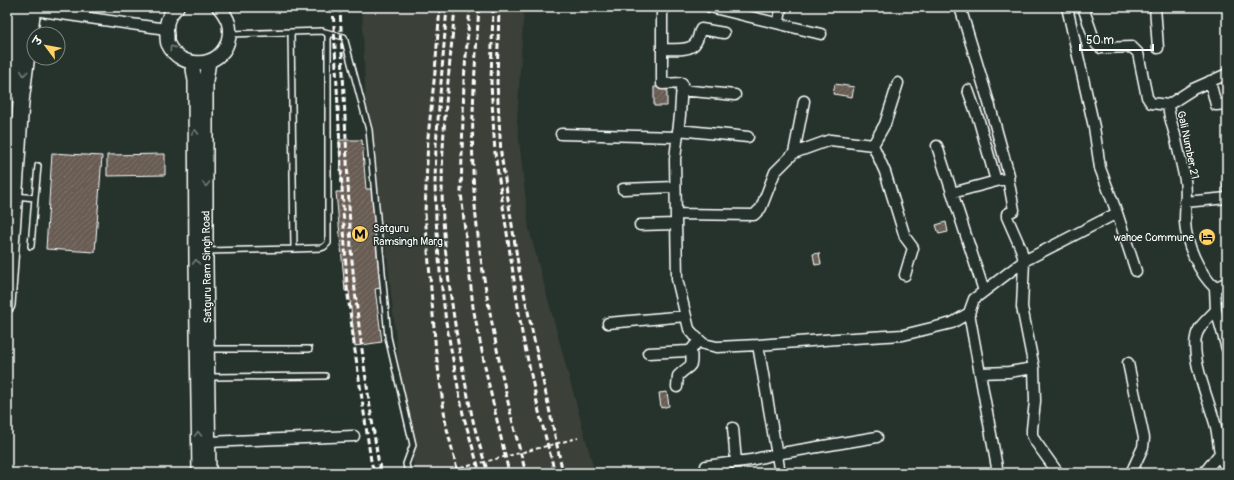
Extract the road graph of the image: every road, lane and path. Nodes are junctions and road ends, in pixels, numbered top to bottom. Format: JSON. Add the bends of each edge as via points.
{"nodes":[{"id":1,"x":177,"y":7,"type":"edge"},
{"id":2,"x":219,"y":7,"type":"edge"},
{"id":3,"x":662,"y":7,"type":"edge"},
{"id":4,"x":710,"y":7,"type":"edge"},
{"id":5,"x":781,"y":7,"type":"edge"},
{"id":6,"x":960,"y":7,"type":"edge"},
{"id":7,"x":1067,"y":7,"type":"edge"},
{"id":8,"x":1083,"y":7,"type":"edge"},
{"id":9,"x":1155,"y":7,"type":"edge"},
{"id":10,"x":26,"y":8,"type":"edge"},
{"id":11,"x":779,"y":23,"type":"junction"},
{"id":12,"x":166,"y":29,"type":"junction"},
{"id":13,"x":290,"y":32,"type":"junction"},
{"id":14,"x":325,"y":32,"type":"junction"},
{"id":15,"x":724,"y":33,"type":"dead end"},
{"id":16,"x":230,"y":34,"type":"junction"},
{"id":17,"x":821,"y":34,"type":"dead end"},
{"id":18,"x":1158,"y":48,"type":"dead end"},
{"id":19,"x":662,"y":49,"type":"junction"},
{"id":20,"x":209,"y":61,"type":"junction"},
{"id":21,"x":192,"y":63,"type":"junction"},
{"id":22,"x":1227,"y":74,"type":"edge"},
{"id":23,"x":1210,"y":81,"type":"junction"},
{"id":24,"x":898,"y":83,"type":"dead end"},
{"id":25,"x":681,"y":90,"type":"junction"},
{"id":26,"x":968,"y":90,"type":"dead end"},
{"id":27,"x":7,"y":94,"type":"edge"},
{"id":28,"x":735,"y":95,"type":"dead end"},
{"id":29,"x":804,"y":101,"type":"dead end"},
{"id":30,"x":1227,"y":104,"type":"edge"},
{"id":31,"x":1168,"y":105,"type":"junction"},
{"id":32,"x":561,"y":134,"type":"dead end"},
{"id":33,"x":678,"y":134,"type":"junction"},
{"id":34,"x":748,"y":137,"type":"dead end"},
{"id":35,"x":873,"y":145,"type":"junction"},
{"id":36,"x":937,"y":146,"type":"dead end"},
{"id":37,"x":794,"y":153,"type":"junction"},
{"id":38,"x":38,"y":166,"type":"dead end"},
{"id":39,"x":1008,"y":178,"type":"junction"},
{"id":40,"x":996,"y":182,"type":"junction"},
{"id":41,"x":675,"y":187,"type":"junction"},
{"id":42,"x":623,"y":189,"type":"dead end"},
{"id":43,"x":952,"y":193,"type":"junction"},
{"id":44,"x":15,"y":196,"type":"junction"},
{"id":45,"x":35,"y":198,"type":"junction"},
{"id":46,"x":1227,"y":198,"type":"edge"},
{"id":47,"x":1185,"y":202,"type":"junction"},
{"id":48,"x":1117,"y":213,"type":"junction"},
{"id":49,"x":676,"y":219,"type":"junction"},
{"id":50,"x":640,"y":225,"type":"dead end"},
{"id":51,"x":31,"y":246,"type":"dead end"},
{"id":52,"x":294,"y":249,"type":"junction"},
{"id":53,"x":206,"y":251,"type":"junction"},
{"id":54,"x":1024,"y":260,"type":"junction"},
{"id":55,"x":1136,"y":271,"type":"dead end"},
{"id":56,"x":905,"y":275,"type":"dead end"},
{"id":57,"x":1227,"y":282,"type":"edge"},
{"id":58,"x":1215,"y":288,"type":"junction"},
{"id":59,"x":984,"y":291,"type":"junction"},
{"id":60,"x":7,"y":305,"type":"edge"},
{"id":61,"x":1216,"y":310,"type":"junction"},
{"id":62,"x":969,"y":313,"type":"junction"},
{"id":63,"x":686,"y":316,"type":"junction"},
{"id":64,"x":608,"y":323,"type":"dead end"},
{"id":65,"x":699,"y":340,"type":"junction"},
{"id":66,"x":758,"y":345,"type":"junction"},
{"id":67,"x":208,"y":349,"type":"junction"},
{"id":68,"x":309,"y":349,"type":"dead end"},
{"id":69,"x":1227,"y":349,"type":"edge"},
{"id":70,"x":691,"y":350,"type":"junction"},
{"id":71,"x":648,"y":353,"type":"dead end"},
{"id":72,"x":1128,"y":363,"type":"dead end"},
{"id":73,"x":1034,"y":368,"type":"junction"},
{"id":74,"x":980,"y":374,"type":"junction"},
{"id":75,"x":325,"y":376,"type":"dead end"},
{"id":76,"x":208,"y":377,"type":"junction"},
{"id":77,"x":677,"y":387,"type":"dead end"},
{"id":78,"x":733,"y":428,"type":"dead end"},
{"id":79,"x":354,"y":436,"type":"dead end"},
{"id":80,"x":877,"y":437,"type":"dead end"},
{"id":81,"x":578,"y":438,"type":"dead end"},
{"id":82,"x":209,"y":442,"type":"junction"},
{"id":83,"x":1223,"y":452,"type":"edge"},
{"id":84,"x":776,"y":454,"type":"junction"},
{"id":85,"x":736,"y":462,"type":"junction"},
{"id":86,"x":706,"y":466,"type":"dead end"},
{"id":87,"x":1227,"y":469,"type":"edge"},
{"id":88,"x":199,"y":473,"type":"edge"},
{"id":89,"x":209,"y":473,"type":"edge"},
{"id":90,"x":408,"y":473,"type":"edge"},
{"id":91,"x":441,"y":473,"type":"edge"},
{"id":92,"x":780,"y":473,"type":"edge"},
{"id":93,"x":998,"y":473,"type":"edge"},
{"id":94,"x":1058,"y":473,"type":"edge"},
{"id":95,"x":1131,"y":473,"type":"edge"},
{"id":96,"x":1204,"y":473,"type":"edge"}],
"edges":[{"from":1,"to":12,"type":"street","via":[[169,17]]},
{"from":2,"to":16,"type":"street","via":[[228,19]]},
{"from":3,"to":19,"type":"street"},
{"from":4,"to":11,"type":"street"},
{"from":5,"to":11,"type":"street"},
{"from":6,"to":39,"type":"street"},
{"from":7,"to":48,"type":"street","via":[[1094,127],[1100,168]]},
{"from":8,"to":31,"type":"street","via":[[1098,45],[1101,48],[1135,48],[1148,100],[1151,103]]},
{"from":9,"to":18,"type":"street"},
{"from":10,"to":12,"type":"street"},
{"from":10,"to":27,"type":"main road"},
{"from":10,"to":44,"type":"main road","one_way":true},
{"from":11,"to":17,"type":"street"},
{"from":21,"to":12,"type":"street","one_way":true,"via":[[178,56],[168,44]]},
{"from":13,"to":14,"type":"lane"},
{"from":13,"to":16,"type":"lane"},
{"from":13,"to":52,"type":"lane"},
{"from":14,"to":52,"type":"lane","via":[[328,35],[328,243],[321,248]]},
{"from":14,"to":90,"type":"lane","via":[[344,37],[369,130],[388,337],[413,445],[406,464]]},
{"from":15,"to":19,"type":"street","via":[[701,29],[696,42],[689,49]]},
{"from":16,"to":20,"type":"street","via":[[227,45],[220,55]]},
{"from":19,"to":25,"type":"street","via":[[662,84],[682,83]]},
{"from":20,"to":21,"type":"street"},
{"from":20,"to":53,"type":"street","name":"Satguru Ram Singh Road","one_way":true,"via":[[206,81]]},
{"from":88,"to":21,"type":"street","name":"Satguru Ram Singh Road","one_way":true,"via":[[195,81]]},
{"from":22,"to":23,"type":"street"},
{"from":23,"to":30,"type":"street","via":[[1216,105]]},
{"from":23,"to":31,"type":"street"},
{"from":24,"to":35,"type":"street","via":[[885,124]]},
{"from":25,"to":28,"type":"street"},
{"from":25,"to":33,"type":"street"},
{"from":26,"to":40,"type":"street"},
{"from":29,"to":37,"type":"street"},
{"from":31,"to":47,"type":"street","name":"Gali Number 21","via":[[1185,181]]},
{"from":32,"to":33,"type":"street"},
{"from":33,"to":34,"type":"street"},
{"from":33,"to":41,"type":"street"},
{"from":35,"to":37,"type":"street","via":[[830,140]]},
{"from":35,"to":56,"type":"street","via":[[885,172],[905,237],[913,248]]},
{"from":36,"to":43,"type":"street"},
{"from":37,"to":49,"type":"street","via":[[775,172],[761,208],[754,215]]},
{"from":38,"to":45,"type":"lane"},
{"from":39,"to":40,"type":"street"},
{"from":39,"to":54,"type":"street","via":[[1014,210],[1007,214],[1007,217]]},
{"from":40,"to":43,"type":"street"},
{"from":41,"to":42,"type":"street"},
{"from":41,"to":49,"type":"street"},
{"from":43,"to":59,"type":"street"},
{"from":44,"to":45,"type":"lane"},
{"from":44,"to":60,"type":"main road"},
{"from":45,"to":51,"type":"lane"},
{"from":46,"to":47,"type":"street"},
{"from":47,"to":58,"type":"street","name":"Gali Number 21","via":[[1185,224],[1192,251],[1207,280]]},
{"from":48,"to":54,"type":"street"},
{"from":48,"to":55,"type":"street"},
{"from":49,"to":50,"type":"street"},
{"from":49,"to":63,"type":"street","via":[[677,279]]},
{"from":52,"to":53,"type":"lane"},
{"from":53,"to":67,"type":"street","name":"Satguru Ram Singh Road"},
{"from":54,"to":59,"type":"street"},
{"from":54,"to":73,"type":"street","via":[[1022,307]]},
{"from":57,"to":58,"type":"street"},
{"from":58,"to":61,"type":"street"},
{"from":59,"to":62,"type":"street","via":[[974,299]]},
{"from":61,"to":69,"type":"street"},
{"from":61,"to":83,"type":"street","via":[[1199,329],[1195,344],[1198,368]]},
{"from":62,"to":66,"type":"street","via":[[952,323],[903,335]]},
{"from":62,"to":74,"type":"street"},
{"from":63,"to":64,"type":"street"},
{"from":63,"to":65,"type":"street","via":[[689,329]]},
{"from":65,"to":66,"type":"street","via":[[717,347]]},
{"from":65,"to":70,"type":"street"},
{"from":66,"to":84,"type":"street"},
{"from":67,"to":68,"type":"lane"},
{"from":67,"to":76,"type":"street","name":"Satguru Ram Singh Road"},
{"from":70,"to":71,"type":"street"},
{"from":70,"to":77,"type":"street","via":[[692,363],[678,376]]},
{"from":72,"to":95,"type":"street","via":[[1144,438],[1143,447]]},
{"from":73,"to":74,"type":"street"},
{"from":73,"to":94,"type":"street","via":[[1035,402],[1032,435]]},
{"from":74,"to":93,"type":"street"},
{"from":75,"to":76,"type":"lane"},
{"from":76,"to":82,"type":"street","name":"Satguru Ram Singh Road"},
{"from":78,"to":85,"type":"street"},
{"from":79,"to":82,"type":"street"},
{"from":80,"to":84,"type":"street"},
{"from":81,"to":91,"type":"path","bridge":true},
{"from":82,"to":89,"type":"street","name":"Satguru Ram Singh Road"},
{"from":83,"to":87,"type":"street","via":[[1224,465]]},
{"from":83,"to":96,"type":"street"},
{"from":84,"to":85,"type":"street"},
{"from":84,"to":92,"type":"street"},
{"from":85,"to":86,"type":"street"}]}
